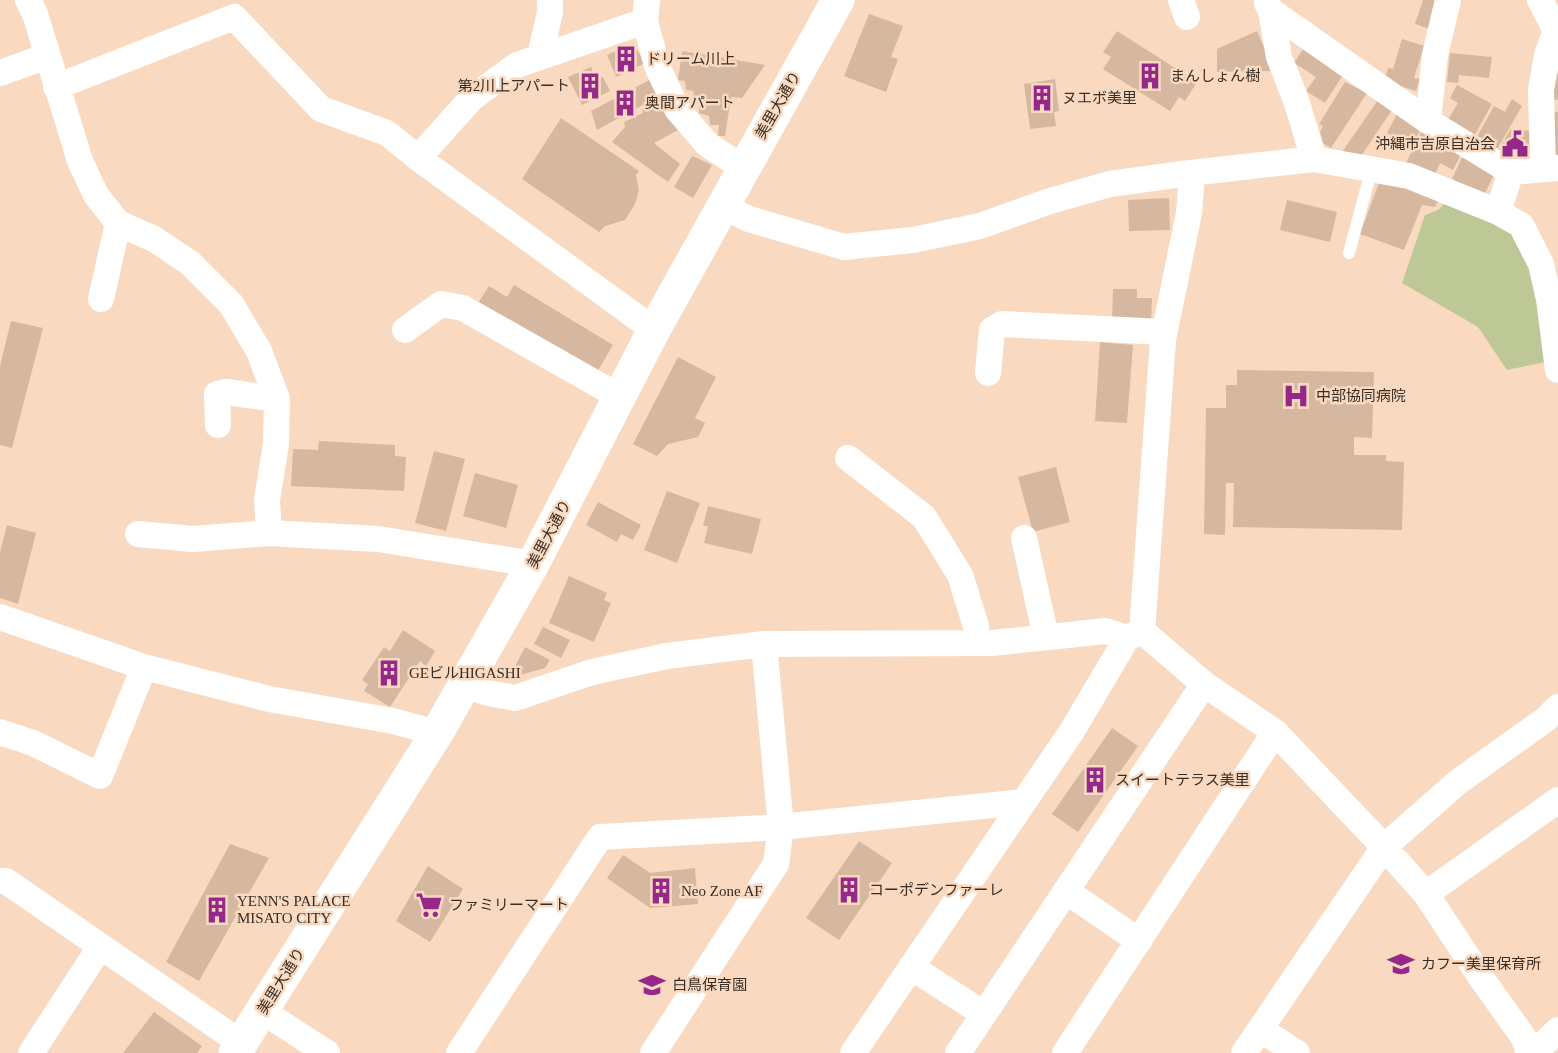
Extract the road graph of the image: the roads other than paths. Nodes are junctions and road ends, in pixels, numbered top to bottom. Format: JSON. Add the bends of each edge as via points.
{"nodes":[{"id":1,"x":28,"y":0,"type":"edge"},
{"id":2,"x":550,"y":0,"type":"edge"},
{"id":3,"x":838,"y":0,"type":"edge"},
{"id":4,"x":1448,"y":0,"type":"edge"},
{"id":5,"x":1540,"y":0,"type":"edge"},
{"id":6,"x":1268,"y":5,"type":"edge"},
{"id":7,"x":646,"y":11,"type":"edge"},
{"id":8,"x":1557,"y":30,"type":"edge"},
{"id":9,"x":47,"y":56,"type":"junction"},
{"id":10,"x":540,"y":57,"type":"junction"},
{"id":11,"x":0,"y":73,"type":"edge"},
{"id":12,"x":56,"y":87,"type":"junction"},
{"id":13,"x":1428,"y":121,"type":"junction"},
{"id":14,"x":418,"y":158,"type":"junction"},
{"id":15,"x":1314,"y":159,"type":"junction"},
{"id":16,"x":743,"y":168,"type":"junction"},
{"id":17,"x":1551,"y":168,"type":"edge"},
{"id":18,"x":1371,"y":171,"type":"junction"},
{"id":19,"x":1511,"y":172,"type":"junction"},
{"id":20,"x":1192,"y":173,"type":"junction"},
{"id":21,"x":722,"y":206,"type":"junction"},
{"id":22,"x":1498,"y":212,"type":"junction"},
{"id":23,"x":118,"y":223,"type":"junction"},
{"id":24,"x":1531,"y":243,"type":"junction"},
{"id":25,"x":1558,"y":247,"type":"edge"},
{"id":26,"x":1349,"y":253,"type":"dead end"},
{"id":27,"x":101,"y":299,"type":"dead end"},
{"id":28,"x":405,"y":330,"type":"dead end"},
{"id":29,"x":654,"y":330,"type":"junction"},
{"id":30,"x":1164,"y":332,"type":"junction"},
{"id":31,"x":1556,"y":344,"type":"edge"},
{"id":32,"x":1558,"y":370,"type":"edge"},
{"id":33,"x":988,"y":373,"type":"dead end"},
{"id":34,"x":620,"y":397,"type":"junction"},
{"id":35,"x":277,"y":399,"type":"junction"},
{"id":36,"x":218,"y":425,"type":"dead end"},
{"id":37,"x":848,"y":458,"type":"dead end"},
{"id":38,"x":269,"y":533,"type":"junction"},
{"id":39,"x":138,"y":534,"type":"dead end"},
{"id":40,"x":1024,"y":538,"type":"dead end"},
{"id":41,"x":533,"y":564,"type":"junction"},
{"id":42,"x":0,"y":617,"type":"edge"},
{"id":43,"x":1135,"y":635,"type":"junction"},
{"id":44,"x":1046,"y":638,"type":"junction"},
{"id":45,"x":977,"y":643,"type":"junction"},
{"id":46,"x":764,"y":644,"type":"junction"},
{"id":47,"x":144,"y":667,"type":"junction"},
{"id":48,"x":1204,"y":684,"type":"junction"},
{"id":49,"x":464,"y":685,"type":"junction"},
{"id":50,"x":1554,"y":720,"type":"edge"},
{"id":51,"x":0,"y":732,"type":"edge"},
{"id":52,"x":1275,"y":732,"type":"junction"},
{"id":53,"x":437,"y":733,"type":"junction"},
{"id":54,"x":1558,"y":800,"type":"edge"},
{"id":55,"x":1023,"y":802,"type":"junction"},
{"id":56,"x":781,"y":827,"type":"junction"},
{"id":57,"x":1384,"y":846,"type":"junction"},
{"id":58,"x":0,"y":881,"type":"edge"},
{"id":59,"x":1066,"y":891,"type":"junction"},
{"id":60,"x":1426,"y":894,"type":"junction"},
{"id":61,"x":1138,"y":941,"type":"junction"},
{"id":62,"x":100,"y":947,"type":"junction"},
{"id":63,"x":911,"y":967,"type":"junction"},
{"id":64,"x":262,"y":1011,"type":"junction"},
{"id":65,"x":984,"y":1014,"type":"junction"},
{"id":66,"x":1260,"y":1029,"type":"junction"},
{"id":67,"x":1558,"y":1030,"type":"edge"},
{"id":68,"x":238,"y":1048,"type":"edge"},
{"id":69,"x":31,"y":1053,"type":"edge"},
{"id":70,"x":327,"y":1053,"type":"edge"},
{"id":71,"x":459,"y":1053,"type":"edge"},
{"id":72,"x":653,"y":1053,"type":"edge"},
{"id":73,"x":853,"y":1053,"type":"edge"},
{"id":74,"x":958,"y":1053,"type":"edge"},
{"id":75,"x":1065,"y":1053,"type":"edge"},
{"id":76,"x":1244,"y":1053,"type":"edge"},
{"id":77,"x":1297,"y":1053,"type":"edge"},
{"id":78,"x":1529,"y":1053,"type":"edge"},
{"id":79,"x":1539,"y":1053,"type":"edge"}],
"edges":[{"from":1,"to":9,"type":"street"},
{"from":2,"to":10,"type":"street"},
{"from":3,"to":16,"type":"main road","name":"美里大通り"},
{"from":4,"to":13,"type":"street","via":[[1435,56]]},
{"from":5,"to":8,"type":"street"},
{"from":6,"to":13,"type":"street"},
{"from":6,"to":15,"type":"street","via":[[1279,57]]},
{"from":7,"to":10,"type":"street"},
{"from":7,"to":16,"type":"street","via":[[657,66],[677,109],[707,144]]},
{"from":8,"to":17,"type":"street","via":[[1541,90]]},
{"from":9,"to":11,"type":"street"},
{"from":9,"to":12,"type":"street"},
{"from":10,"to":14,"type":"street","via":[[517,66],[472,98]]},
{"from":12,"to":14,"type":"street","via":[[234,17],[321,109],[387,133]]},
{"from":12,"to":23,"type":"street","via":[[80,161],[96,195]]},
{"from":13,"to":19,"type":"street"},
{"from":14,"to":29,"type":"street"},
{"from":15,"to":18,"type":"street"},
{"from":15,"to":20,"type":"street"},
{"from":16,"to":21,"type":"main road","name":"美里大通り"},
{"from":17,"to":19,"type":"street"},
{"from":18,"to":22,"type":"street","via":[[1409,176]]},
{"from":18,"to":26,"type":"lane"},
{"from":19,"to":22,"type":"street"},
{"from":20,"to":21,"type":"street","via":[[1110,184],[980,226],[913,240],[844,247],[749,219]]},
{"from":20,"to":30,"type":"street","via":[[1189,213]]},
{"from":21,"to":29,"type":"main road","name":"美里大通り"},
{"from":22,"to":24,"type":"street","via":[[1521,225]]},
{"from":23,"to":27,"type":"street"},
{"from":23,"to":35,"type":"street","via":[[154,239],[190,263],[231,304],[259,351]]},
{"from":24,"to":25,"type":"street"},
{"from":24,"to":31,"type":"street","via":[[1543,273]]},
{"from":28,"to":34,"type":"street","via":[[441,304],[464,308]]},
{"from":29,"to":34,"type":"main road","name":"美里大通り"},
{"from":30,"to":33,"type":"street","via":[[1002,324],[992,330]]},
{"from":30,"to":43,"type":"street"},
{"from":31,"to":32,"type":"street"},
{"from":34,"to":41,"type":"main road","name":"美里大通り"},
{"from":35,"to":36,"type":"street","via":[[218,394]]},
{"from":35,"to":38,"type":"street","via":[[276,444],[267,500]]},
{"from":37,"to":45,"type":"street","via":[[924,517],[960,575],[976,626]]},
{"from":38,"to":39,"type":"street","via":[[194,539]]},
{"from":38,"to":41,"type":"street","via":[[378,539]]},
{"from":40,"to":44,"type":"street"},
{"from":41,"to":49,"type":"main road","name":"美里大通り"},
{"from":42,"to":47,"type":"street"},
{"from":43,"to":44,"type":"street","via":[[1106,632]]},
{"from":43,"to":48,"type":"street"},
{"from":43,"to":55,"type":"street"},
{"from":44,"to":45,"type":"street"},
{"from":45,"to":46,"type":"street"},
{"from":46,"to":49,"type":"street","via":[[667,656],[592,672],[515,698]]},
{"from":46,"to":56,"type":"street"},
{"from":47,"to":51,"type":"street","via":[[100,776],[33,743]]},
{"from":47,"to":53,"type":"street","via":[[269,699],[393,721]]},
{"from":48,"to":52,"type":"street"},
{"from":48,"to":59,"type":"street"},
{"from":49,"to":53,"type":"main road","name":"美里大通り"},
{"from":50,"to":57,"type":"street","via":[[1458,782]]},
{"from":52,"to":57,"type":"street"},
{"from":52,"to":61,"type":"street"},
{"from":53,"to":64,"type":"main road","name":"美里大通り"},
{"from":54,"to":60,"type":"street"},
{"from":55,"to":56,"type":"street"},
{"from":55,"to":63,"type":"street"},
{"from":56,"to":71,"type":"street","via":[[600,837]]},
{"from":56,"to":72,"type":"street","via":[[776,864]]},
{"from":57,"to":60,"type":"street"},
{"from":57,"to":66,"type":"street"},
{"from":58,"to":62,"type":"street","via":[[6,881]]},
{"from":59,"to":61,"type":"street"},
{"from":59,"to":65,"type":"street"},
{"from":60,"to":78,"type":"street","via":[[1524,1038]]},
{"from":61,"to":75,"type":"street"},
{"from":62,"to":68,"type":"street"},
{"from":62,"to":69,"type":"street"},
{"from":63,"to":65,"type":"street"},
{"from":63,"to":73,"type":"street"},
{"from":64,"to":68,"type":"main road","name":"美里大通り"},
{"from":64,"to":70,"type":"street"},
{"from":65,"to":74,"type":"street"},
{"from":66,"to":76,"type":"street"},
{"from":66,"to":77,"type":"street"},
{"from":67,"to":79,"type":"street","via":[[1540,1047]]}]}
